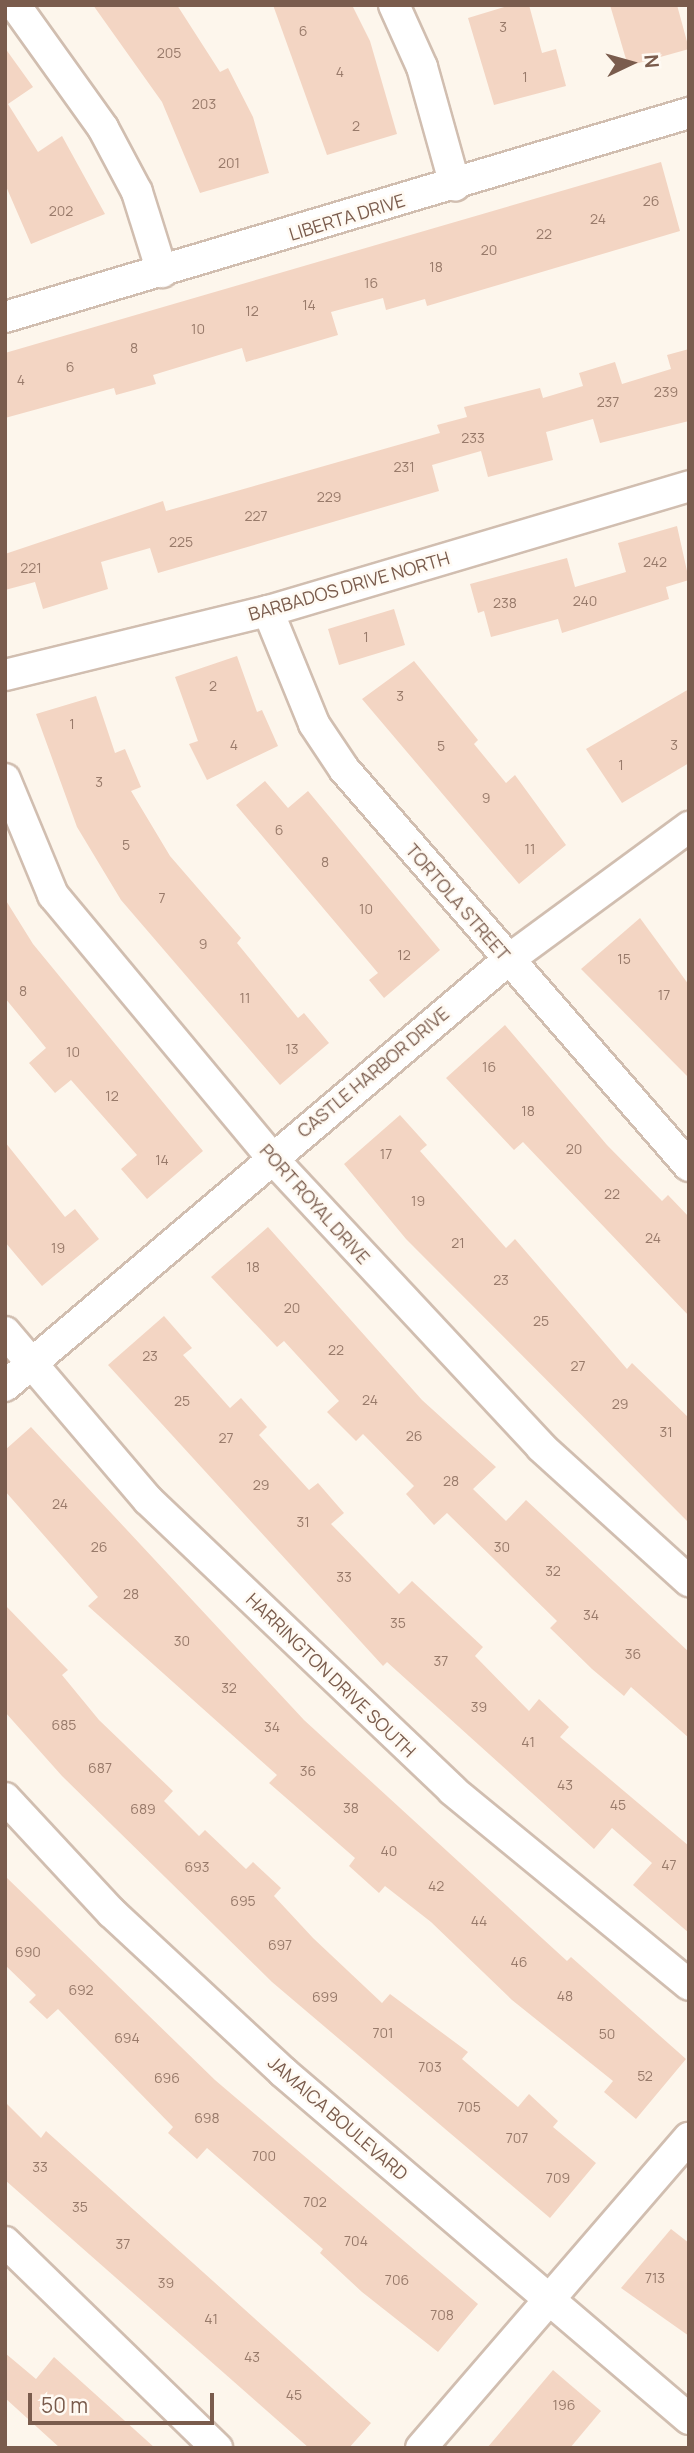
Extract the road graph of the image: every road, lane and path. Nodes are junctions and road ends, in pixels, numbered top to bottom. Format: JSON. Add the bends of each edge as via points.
{"nodes":[{"id":1,"x":15,"y":5,"type":"edge"},
{"id":2,"x":394,"y":5,"type":"edge"},
{"id":3,"x":689,"y":113,"type":"edge"},
{"id":4,"x":455,"y":185,"type":"junction"},
{"id":5,"x":162,"y":272,"type":"junction"},
{"id":6,"x":5,"y":317,"type":"edge"},
{"id":7,"x":689,"y":486,"type":"edge"},
{"id":8,"x":268,"y":611,"type":"junction"},
{"id":9,"x":5,"y":675,"type":"edge"},
{"id":10,"x":5,"y":779,"type":"edge"},
{"id":11,"x":689,"y":827,"type":"edge"},
{"id":12,"x":508,"y":960,"type":"junction"},
{"id":13,"x":271,"y":1157,"type":"junction"},
{"id":14,"x":689,"y":1166,"type":"edge"},
{"id":15,"x":5,"y":1332,"type":"edge"},
{"id":16,"x":31,"y":1363,"type":"junction"},
{"id":17,"x":5,"y":1386,"type":"edge"},
{"id":18,"x":689,"y":1581,"type":"edge"},
{"id":19,"x":5,"y":1798,"type":"edge"},
{"id":20,"x":689,"y":1985,"type":"edge"},
{"id":21,"x":689,"y":2138,"type":"edge"},
{"id":22,"x":5,"y":2242,"type":"edge"},
{"id":23,"x":550,"y":2300,"type":"junction"},
{"id":24,"x":689,"y":2419,"type":"edge"},
{"id":25,"x":217,"y":2448,"type":"edge"},
{"id":26,"x":421,"y":2448,"type":"edge"}],
"edges":[{"from":1,"to":5,"type":"street","via":[[103,128],[137,192]]},
{"from":2,"to":4,"type":"street","via":[[422,67]]},
{"from":3,"to":4,"type":"street","name":"LIBERTA DRIVE"},
{"from":4,"to":5,"type":"street","name":"LIBERTA DRIVE"},
{"from":5,"to":6,"type":"street","name":"LIBERTA DRIVE"},
{"from":7,"to":8,"type":"street","name":"BARBADOS DRIVE NORTH"},
{"from":8,"to":9,"type":"street","name":"BARBADOS DRIVE NORTH"},
{"from":8,"to":12,"type":"street","name":"TORTOLA STREET","via":[[314,724],[344,769]]},
{"from":10,"to":13,"type":"street","name":"PORT ROYAL DRIVE","via":[[53,895]]},
{"from":11,"to":12,"type":"street","name":"CASTLE HARBOR DRIVE"},
{"from":12,"to":13,"type":"street","name":"CASTLE HARBOR DRIVE"},
{"from":12,"to":14,"type":"street","name":"TORTOLA STREET"},
{"from":13,"to":16,"type":"street","name":"CASTLE HARBOR DRIVE"},
{"from":13,"to":18,"type":"street","name":"PORT ROYAL DRIVE","via":[[541,1447]]},
{"from":15,"to":16,"type":"street","name":"HARRINGTON DRIVE SOUTH"},
{"from":16,"to":17,"type":"street","name":"CASTLE HARBOR DRIVE"},
{"from":16,"to":20,"type":"street","name":"HARRINGTON DRIVE SOUTH","via":[[148,1500],[444,1781]]},
{"from":19,"to":23,"type":"street","name":"JAMAICA BOULEVARD","via":[[112,1913],[283,2073]]},
{"from":21,"to":23,"type":"street"},
{"from":22,"to":25,"type":"street"},
{"from":23,"to":24,"type":"street","name":"JAMAICA BOULEVARD"},
{"from":23,"to":26,"type":"street"}]}
